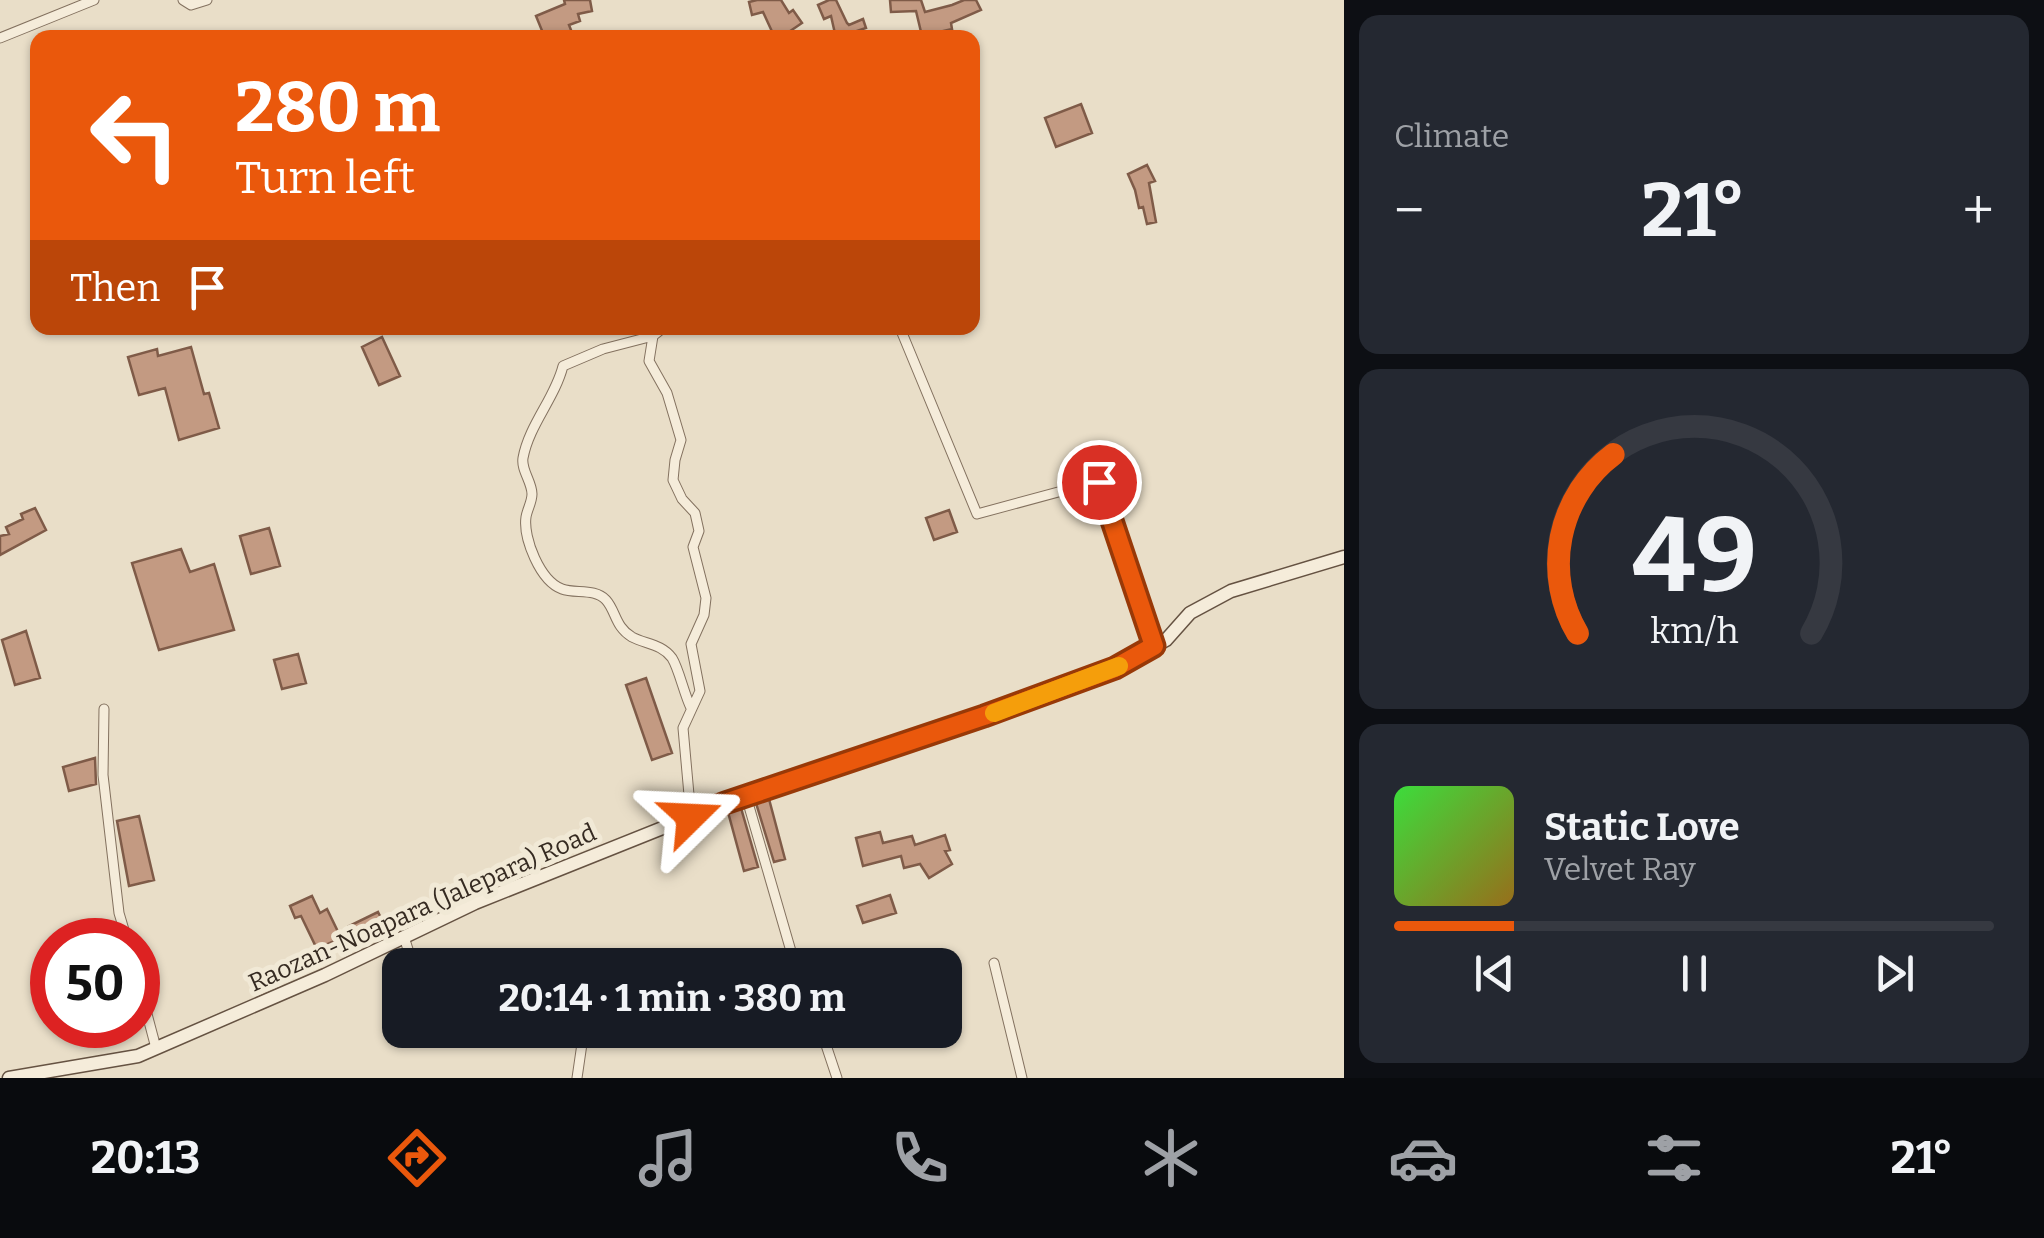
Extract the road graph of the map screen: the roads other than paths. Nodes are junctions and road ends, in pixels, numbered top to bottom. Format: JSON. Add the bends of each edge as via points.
{"nodes":[{"id":1,"x":94,"y":0,"type":"edge"},
{"id":2,"x":183,"y":0,"type":"edge"},
{"id":3,"x":206,"y":0,"type":"edge"},
{"id":4,"x":0,"y":38,"type":"edge"},
{"id":5,"x":903,"y":335,"type":"edge"},
{"id":6,"x":653,"y":336,"type":"joint"},
{"id":7,"x":1344,"y":557,"type":"edge"},
{"id":8,"x":1154,"y":646,"type":"junction"},
{"id":9,"x":691,"y":708,"type":"junction"},
{"id":10,"x":104,"y":709,"type":"dead end"},
{"id":11,"x":746,"y":796,"type":"junction"},
{"id":12,"x":691,"y":817,"type":"junction"},
{"id":13,"x":121,"y":918,"type":"edge"},
{"id":14,"x":404,"y":937,"type":"junction"},
{"id":15,"x":408,"y":948,"type":"edge"},
{"id":16,"x":790,"y":948,"type":"edge"},
{"id":17,"x":994,"y":963,"type":"dead end"},
{"id":18,"x":160,"y":1046,"type":"edge"},
{"id":19,"x":156,"y":1048,"type":"edge"},
{"id":20,"x":581,"y":1048,"type":"edge"},
{"id":21,"x":827,"y":1048,"type":"edge"},
{"id":22,"x":9,"y":1078,"type":"edge"},
{"id":23,"x":577,"y":1078,"type":"edge"},
{"id":24,"x":837,"y":1078,"type":"edge"},
{"id":25,"x":1022,"y":1078,"type":"edge"}],
"edges":[{"from":1,"to":4,"type":"street"},
{"from":2,"to":3,"type":"street"},
{"from":5,"to":8,"type":"street","via":[[976,514],[1099,482]]},
{"from":6,"to":9,"type":"street","via":[[649,361],[681,440],[673,480],[695,513],[693,547],[706,598],[691,644],[700,692]]},
{"from":6,"to":9,"type":"street","via":[[563,366],[522,462],[532,495],[528,545],[550,582],[595,593],[623,631],[672,658]]},
{"from":7,"to":8,"type":"main road","name":"Raozan-Noapara (Jalepara) Road","via":[[1232,591],[1190,614]]},
{"from":8,"to":11,"type":"main road","name":"Raozan-Noapara (Jalepara) Road","via":[[1115,668],[1003,710]]},
{"from":9,"to":12,"type":"street","via":[[683,728]]},
{"from":10,"to":13,"type":"street","via":[[103,775]]},
{"from":11,"to":12,"type":"main road","name":"Raozan-Noapara (Jalepara) Road"},
{"from":11,"to":16,"type":"street"},
{"from":12,"to":14,"type":"main road","name":"Raozan-Noapara (Jalepara) Road"},
{"from":14,"to":15,"type":"street"},
{"from":14,"to":18,"type":"main road","name":"Raozan-Noapara (Jalepara) Road"},
{"from":17,"to":25,"type":"street"},
{"from":19,"to":22,"type":"main road","name":"Raozan-Noapara (Jalepara) Road"},
{"from":20,"to":23,"type":"street"},
{"from":21,"to":24,"type":"street"}]}
